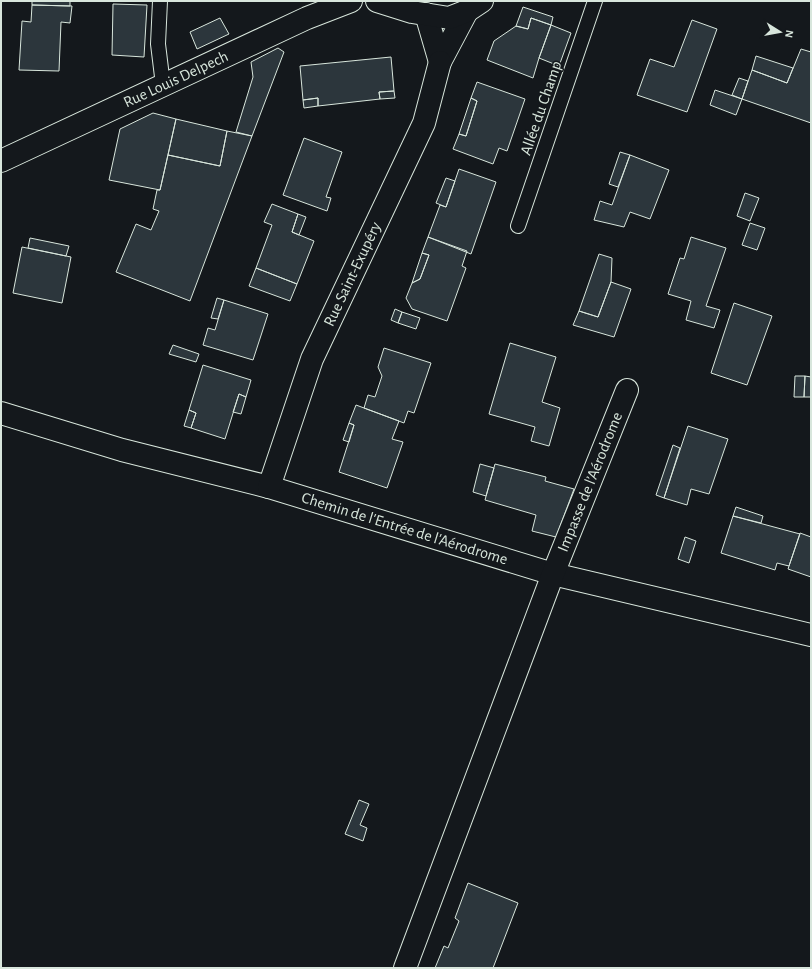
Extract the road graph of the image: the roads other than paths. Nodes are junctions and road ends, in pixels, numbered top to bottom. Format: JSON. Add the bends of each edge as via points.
{"nodes":[{"id":1,"x":160,"y":1,"type":"edge"},
{"id":2,"x":351,"y":1,"type":"edge"},
{"id":3,"x":377,"y":1,"type":"edge"},
{"id":4,"x":595,"y":1,"type":"edge"},
{"id":5,"x":475,"y":6,"type":"edge"},
{"id":6,"x":414,"y":9,"type":"edge"},
{"id":7,"x":440,"y":62,"type":"junction"},
{"id":8,"x":163,"y":86,"type":"junction"},
{"id":9,"x":1,"y":160,"type":"edge"},
{"id":10,"x":518,"y":226,"type":"dead end"},
{"id":11,"x":627,"y":390,"type":"dead end"},
{"id":12,"x":1,"y":413,"type":"edge"},
{"id":13,"x":269,"y":487,"type":"junction"},
{"id":14,"x":553,"y":574,"type":"junction"},
{"id":15,"x":811,"y":635,"type":"edge"},
{"id":16,"x":405,"y":968,"type":"edge"}],
"edges":[{"from":1,"to":8,"type":"lane","via":[[158,44]]},
{"from":2,"to":8,"type":"street","name":"Rue Louis Delpech","via":[[307,18]]},
{"from":3,"to":6,"type":"street"},
{"from":4,"to":10,"type":"lane","name":"Allée du Champ"},
{"from":5,"to":6,"type":"street","via":[[450,18]]},
{"from":5,"to":7,"type":"street","name":"Rue Saint-Exupéry"},
{"from":6,"to":7,"type":"street"},
{"from":7,"to":13,"type":"street","name":"Rue Saint-Exupéry","via":[[424,123],[312,359]]},
{"from":8,"to":9,"type":"street","name":"Rue Louis Delpech"},
{"from":11,"to":14,"type":"street","name":"Impasse de l’Aérodrome"},
{"from":12,"to":13,"type":"street","name":"Chemin de l'Entrée de l'Aérodrome","via":[[122,450]]},
{"from":13,"to":14,"type":"street","name":"Chemin de l'Entrée de l'Aérodrome"},
{"from":14,"to":15,"type":"street","name":"Chemin de l'Entrée de l'Aérodrome"},
{"from":14,"to":16,"type":"street","name":"Impasse de l’Aérodrome"}]}
